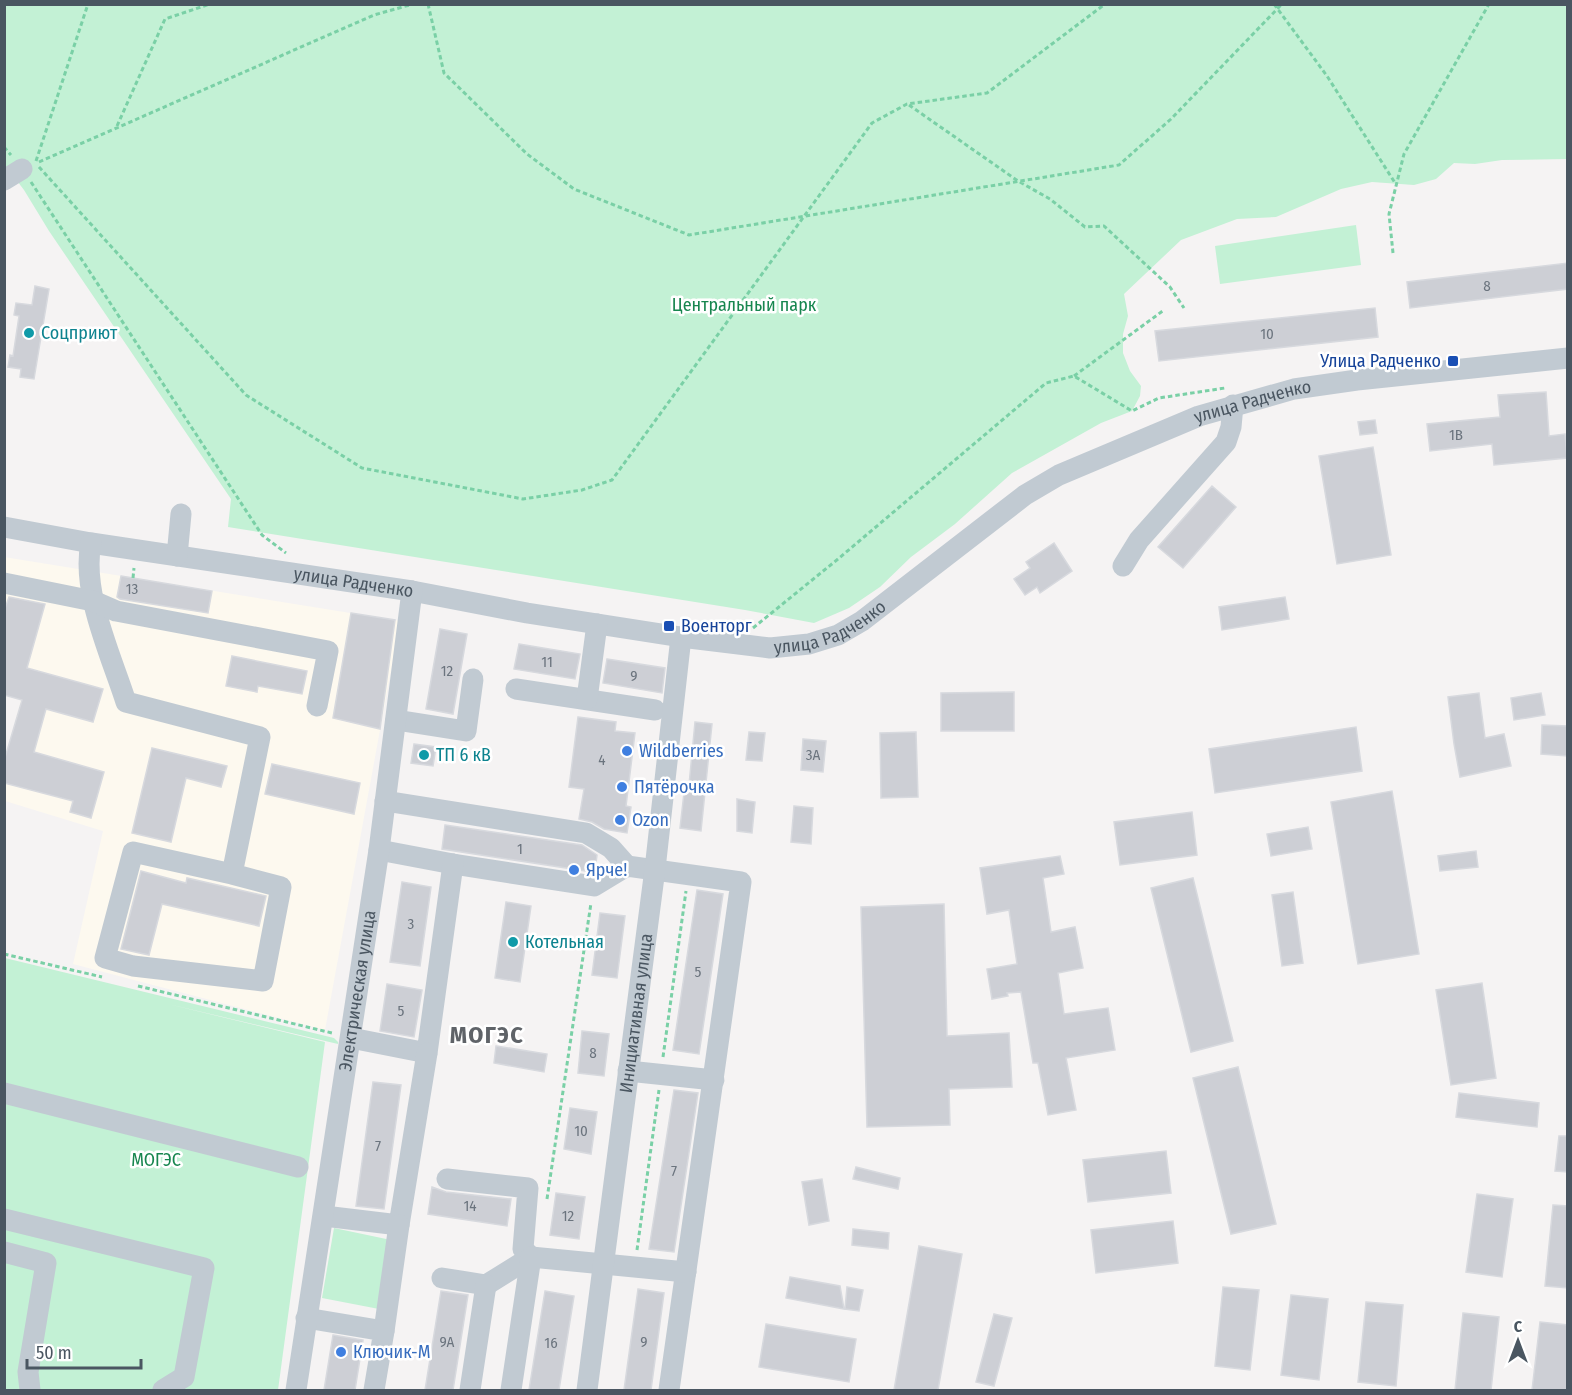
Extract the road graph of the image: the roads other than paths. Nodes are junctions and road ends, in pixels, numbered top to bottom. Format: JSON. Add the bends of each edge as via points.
{"nodes":[{"id":1,"x":29,"y":166,"type":"road end"},
{"id":2,"x":4,"y":180,"type":"edge"},
{"id":3,"x":1568,"y":358,"type":"edge"},
{"id":4,"x":1234,"y":396,"type":"junction"},
{"id":5,"x":181,"y":514,"type":"dead end"},
{"id":6,"x":4,"y":527,"type":"edge"},
{"id":7,"x":91,"y":543,"type":"junction"},
{"id":8,"x":177,"y":556,"type":"junction"},
{"id":9,"x":1123,"y":566,"type":"dead end"},
{"id":10,"x":4,"y":583,"type":"edge"},
{"id":11,"x":412,"y":591,"type":"junction"},
{"id":12,"x":93,"y":601,"type":"junction"},
{"id":13,"x":597,"y":624,"type":"junction"},
{"id":14,"x":681,"y":637,"type":"junction"},
{"id":15,"x":473,"y":679,"type":"dead end"},
{"id":16,"x":516,"y":688,"type":"dead end"},
{"id":17,"x":587,"y":699,"type":"junction"},
{"id":18,"x":317,"y":706,"type":"dead end"},
{"id":19,"x":655,"y":710,"type":"dead end"},
{"id":20,"x":396,"y":720,"type":"junction"},
{"id":21,"x":385,"y":801,"type":"junction"},
{"id":22,"x":379,"y":850,"type":"junction"},
{"id":23,"x":453,"y":864,"type":"junction"},
{"id":24,"x":627,"y":866,"type":"junction"},
{"id":25,"x":655,"y":869,"type":"junction"},
{"id":26,"x":232,"y":874,"type":"junction"},
{"id":27,"x":351,"y":1038,"type":"junction"},
{"id":28,"x":428,"y":1053,"type":"junction"},
{"id":29,"x":628,"y":1071,"type":"junction"},
{"id":30,"x":714,"y":1080,"type":"junction"},
{"id":31,"x":4,"y":1093,"type":"edge"},
{"id":32,"x":298,"y":1167,"type":"dead end"},
{"id":33,"x":447,"y":1179,"type":"dead end"},
{"id":34,"x":324,"y":1216,"type":"junction"},
{"id":35,"x":4,"y":1219,"type":"edge"},
{"id":36,"x":399,"y":1225,"type":"junction"},
{"id":37,"x":4,"y":1252,"type":"edge"},
{"id":38,"x":531,"y":1257,"type":"junction"},
{"id":39,"x":605,"y":1265,"type":"junction"},
{"id":40,"x":686,"y":1272,"type":"junction"},
{"id":41,"x":442,"y":1278,"type":"dead end"},
{"id":42,"x":486,"y":1285,"type":"junction"},
{"id":43,"x":306,"y":1318,"type":"junction"},
{"id":44,"x":384,"y":1331,"type":"junction"},
{"id":45,"x":30,"y":1390,"type":"edge"},
{"id":46,"x":163,"y":1390,"type":"edge"},
{"id":47,"x":296,"y":1390,"type":"edge"},
{"id":48,"x":374,"y":1390,"type":"edge"},
{"id":49,"x":470,"y":1390,"type":"edge"},
{"id":50,"x":511,"y":1390,"type":"edge"},
{"id":51,"x":587,"y":1390,"type":"edge"},
{"id":52,"x":669,"y":1390,"type":"edge"}],
"edges":[{"from":1,"to":2,"type":"street"},
{"from":3,"to":4,"type":"street","name":"улица Радченко"},
{"from":4,"to":9,"type":"street","via":[[1226,442],[1139,540]]},
{"from":4,"to":14,"type":"street","name":"улица Радченко","via":[[1182,423],[1059,475],[1025,495],[862,621],[838,635],[809,644],[770,648]]},
{"from":5,"to":8,"type":"street"},
{"from":6,"to":7,"type":"street","name":"улица Радченко"},
{"from":7,"to":8,"type":"street","name":"улица Радченко"},
{"from":7,"to":12,"type":"street","via":[[88,570]]},
{"from":8,"to":11,"type":"street","name":"улица Радченко"},
{"from":10,"to":12,"type":"street"},
{"from":11,"to":13,"type":"street","name":"улица Радченко"},
{"from":11,"to":20,"type":"street","name":"Электрическая улица"},
{"from":12,"to":18,"type":"street","via":[[116,611],[328,651]]},
{"from":12,"to":26,"type":"street","via":[[126,702],[260,737]]},
{"from":13,"to":14,"type":"street","name":"улица Радченко"},
{"from":13,"to":17,"type":"street"},
{"from":14,"to":25,"type":"street","name":"Инициативная улица"},
{"from":15,"to":20,"type":"street","via":[[466,731]]},
{"from":16,"to":17,"type":"street"},
{"from":17,"to":19,"type":"street"},
{"from":20,"to":21,"type":"street","name":"Электрическая улица"},
{"from":21,"to":22,"type":"street","name":"Электрическая улица"},
{"from":21,"to":24,"type":"street","via":[[586,832],[611,848]]},
{"from":22,"to":23,"type":"street"},
{"from":22,"to":27,"type":"street","name":"Электрическая улица"},
{"from":23,"to":24,"type":"street","via":[[594,886]]},
{"from":23,"to":28,"type":"street"},
{"from":24,"to":25,"type":"street"},
{"from":25,"to":29,"type":"street","name":"Инициативная улица"},
{"from":25,"to":30,"type":"street","via":[[741,882]]},
{"from":26,"to":26,"type":"street","via":[[281,887],[263,981],[133,966],[105,958],[133,852]]},
{"from":27,"to":28,"type":"street"},
{"from":27,"to":34,"type":"street","name":"Электрическая улица"},
{"from":28,"to":36,"type":"street"},
{"from":29,"to":30,"type":"street"},
{"from":29,"to":39,"type":"street","name":"Инициативная улица"},
{"from":30,"to":40,"type":"street"},
{"from":31,"to":32,"type":"street"},
{"from":33,"to":38,"type":"street","via":[[528,1188],[523,1249]]},
{"from":34,"to":36,"type":"street"},
{"from":34,"to":43,"type":"street","name":"Электрическая улица"},
{"from":35,"to":46,"type":"street","via":[[204,1268],[184,1377]]},
{"from":36,"to":44,"type":"street"},
{"from":37,"to":45,"type":"street","via":[[46,1263],[28,1372]]},
{"from":38,"to":39,"type":"street"},
{"from":38,"to":42,"type":"street"},
{"from":38,"to":50,"type":"street"},
{"from":39,"to":40,"type":"street"},
{"from":39,"to":51,"type":"street","name":"Инициативная улица"},
{"from":40,"to":52,"type":"street"},
{"from":41,"to":42,"type":"street"},
{"from":42,"to":49,"type":"street"},
{"from":43,"to":44,"type":"street"},
{"from":43,"to":47,"type":"street","name":"Электрическая улица"},
{"from":44,"to":48,"type":"street"}]}
